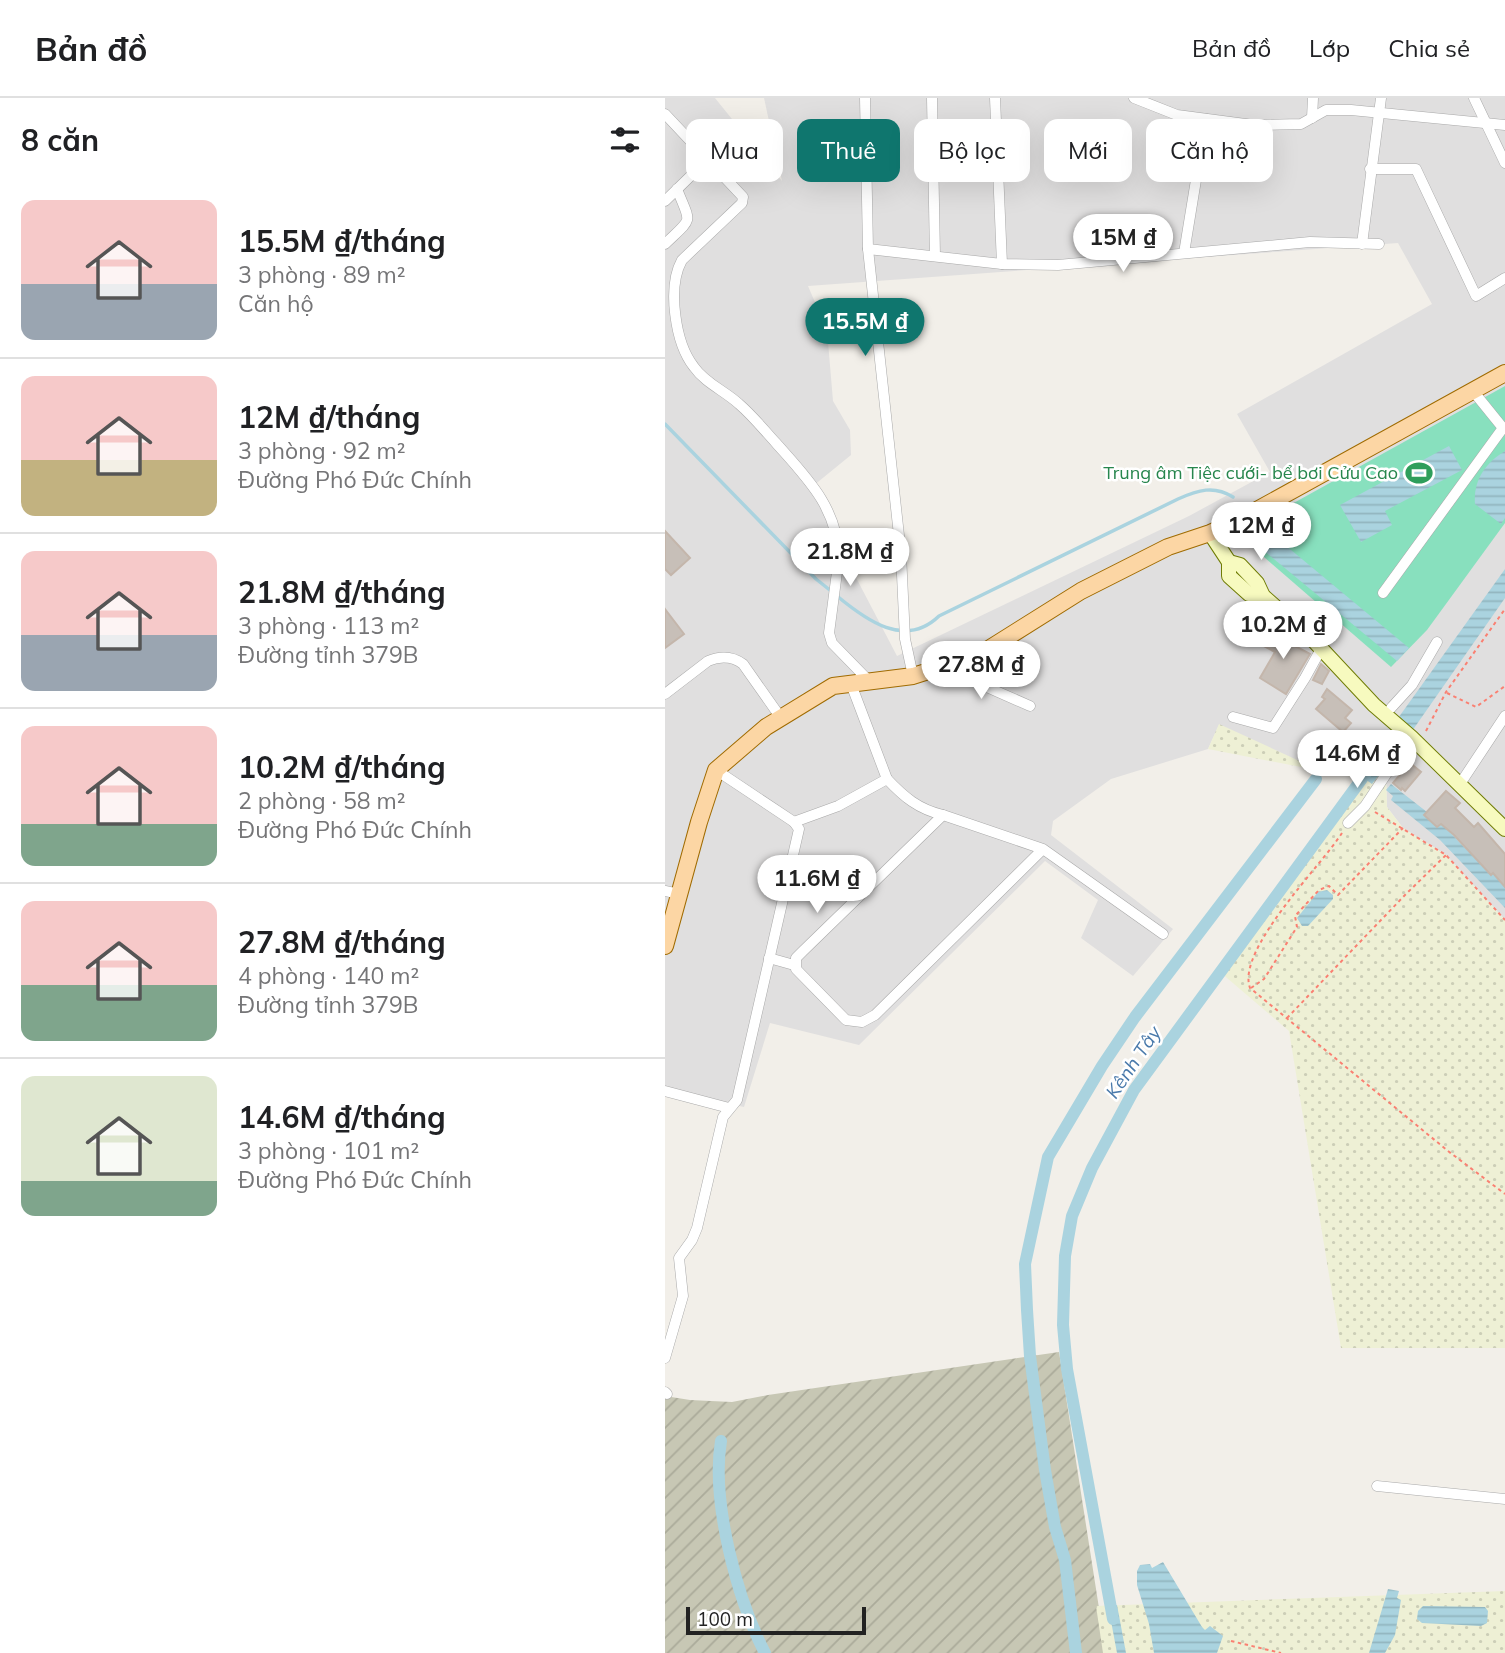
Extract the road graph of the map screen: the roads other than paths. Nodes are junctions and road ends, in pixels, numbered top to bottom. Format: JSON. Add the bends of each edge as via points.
{"nodes":[{"id":1,"x":865,"y":98,"type":"edge"},
{"id":2,"x":932,"y":98,"type":"edge"},
{"id":3,"x":995,"y":98,"type":"edge"},
{"id":4,"x":1135,"y":98,"type":"edge"},
{"id":5,"x":1313,"y":98,"type":"edge"},
{"id":6,"x":1381,"y":98,"type":"edge"},
{"id":7,"x":1474,"y":98,"type":"edge"},
{"id":8,"x":1378,"y":113,"type":"junction"},
{"id":9,"x":665,"y":114,"type":"edge"},
{"id":10,"x":1312,"y":118,"type":"junction"},
{"id":11,"x":1206,"y":119,"type":"edge"},
{"id":12,"x":1487,"y":123,"type":"junction"},
{"id":13,"x":1273,"y":125,"type":"edge"},
{"id":14,"x":1505,"y":125,"type":"edge"},
{"id":15,"x":686,"y":137,"type":"edge"},
{"id":16,"x":1505,"y":163,"type":"edge"},
{"id":17,"x":1370,"y":169,"type":"junction"},
{"id":18,"x":686,"y":180,"type":"edge"},
{"id":19,"x":728,"y":182,"type":"edge"},
{"id":20,"x":1196,"y":182,"type":"edge"},
{"id":21,"x":677,"y":189,"type":"junction"},
{"id":22,"x":665,"y":201,"type":"edge"},
{"id":23,"x":665,"y":244,"type":"edge"},
{"id":24,"x":1362,"y":244,"type":"junction"},
{"id":25,"x":1378,"y":244,"type":"dead end"},
{"id":26,"x":868,"y":249,"type":"junction"},
{"id":27,"x":1184,"y":253,"type":"junction"},
{"id":28,"x":935,"y":256,"type":"junction"},
{"id":29,"x":1002,"y":264,"type":"junction"},
{"id":30,"x":1505,"y":278,"type":"edge"},
{"id":31,"x":1505,"y":373,"type":"edge"},
{"id":32,"x":1473,"y":391,"type":"junction"},
{"id":33,"x":1504,"y":429,"type":"edge"},
{"id":34,"x":1210,"y":534,"type":"junction"},
{"id":35,"x":901,"y":554,"type":"junction"},
{"id":36,"x":839,"y":561,"type":"junction"},
{"id":37,"x":1383,"y":593,"type":"dead end"},
{"id":38,"x":1437,"y":642,"type":"dead end"},
{"id":39,"x":1321,"y":649,"type":"junction"},
{"id":40,"x":952,"y":664,"type":"junction"},
{"id":41,"x":913,"y":676,"type":"junction"},
{"id":42,"x":870,"y":682,"type":"junction"},
{"id":43,"x":851,"y":684,"type":"junction"},
{"id":44,"x":665,"y":694,"type":"edge"},
{"id":45,"x":1030,"y":706,"type":"dead end"},
{"id":46,"x":1389,"y":711,"type":"junction"},
{"id":47,"x":1505,"y":716,"type":"edge"},
{"id":48,"x":1233,"y":717,"type":"dead end"},
{"id":49,"x":781,"y":718,"type":"junction"},
{"id":50,"x":1414,"y":740,"type":"junction"},
{"id":51,"x":716,"y":770,"type":"junction"},
{"id":52,"x":887,"y":779,"type":"junction"},
{"id":53,"x":1460,"y":784,"type":"junction"},
{"id":54,"x":943,"y":815,"type":"junction"},
{"id":55,"x":795,"y":822,"type":"junction"},
{"id":56,"x":1348,"y":823,"type":"road end"},
{"id":57,"x":1505,"y":829,"type":"edge"},
{"id":58,"x":1043,"y":849,"type":"junction"},
{"id":59,"x":672,"y":892,"type":"edge"},
{"id":60,"x":1163,"y":934,"type":"dead end"},
{"id":61,"x":665,"y":946,"type":"edge"},
{"id":62,"x":769,"y":958,"type":"junction"},
{"id":63,"x":794,"y":965,"type":"junction"},
{"id":64,"x":665,"y":1091,"type":"edge"},
{"id":65,"x":729,"y":1108,"type":"junction"},
{"id":66,"x":665,"y":1358,"type":"edge"},
{"id":67,"x":1377,"y":1486,"type":"dead end"},
{"id":68,"x":1505,"y":1499,"type":"edge"}],
"edges":[{"from":1,"to":26,"type":"street"},
{"from":2,"to":28,"type":"street"},
{"from":3,"to":29,"type":"street"},
{"from":4,"to":11,"type":"street","via":[[1177,115]]},
{"from":5,"to":10,"type":"street"},
{"from":6,"to":8,"type":"street"},
{"from":7,"to":12,"type":"street"},
{"from":8,"to":10,"type":"street","via":[[1326,110]]},
{"from":8,"to":12,"type":"street"},
{"from":8,"to":17,"type":"street"},
{"from":9,"to":15,"type":"street"},
{"from":10,"to":13,"type":"street","via":[[1301,124]]},
{"from":12,"to":14,"type":"street"},
{"from":12,"to":16,"type":"street"},
{"from":17,"to":24,"type":"street"},
{"from":17,"to":30,"type":"street","via":[[1416,169],[1476,296]]},
{"from":18,"to":21,"type":"street"},
{"from":19,"to":36,"type":"street","via":[[743,197],[742,203],[677,269],[674,307],[683,347],[694,368],[744,408],[821,495],[837,536]]},
{"from":20,"to":27,"type":"street"},
{"from":21,"to":22,"type":"street"},
{"from":21,"to":23,"type":"street","via":[[688,213],[687,222]]},
{"from":24,"to":25,"type":"street"},
{"from":24,"to":27,"type":"street","via":[[1310,242]]},
{"from":26,"to":28,"type":"street"},
{"from":26,"to":35,"type":"street"},
{"from":27,"to":29,"type":"street","via":[[1058,265]]},
{"from":28,"to":29,"type":"street"},
{"from":31,"to":32,"type":"main road"},
{"from":32,"to":33,"type":"street"},
{"from":32,"to":34,"type":"main road"},
{"from":33,"to":37,"type":"street"},
{"from":34,"to":39,"type":"main road","via":[[1229,562],[1229,576],[1249,594],[1263,596]]},
{"from":34,"to":40,"type":"main road","via":[[1168,547],[1106,578],[979,655]]},
{"from":35,"to":36,"type":"street"},
{"from":35,"to":41,"type":"street","via":[[905,639]]},
{"from":36,"to":42,"type":"street","via":[[829,633],[832,643]]},
{"from":38,"to":46,"type":"street","via":[[1412,685]]},
{"from":39,"to":46,"type":"main road","via":[[1374,705]]},
{"from":39,"to":48,"type":"street","via":[[1273,728]]},
{"from":40,"to":41,"type":"main road"},
{"from":40,"to":45,"type":"street","via":[[989,688]]},
{"from":41,"to":42,"type":"main road"},
{"from":42,"to":43,"type":"main road"},
{"from":43,"to":49,"type":"main road","via":[[833,686]]},
{"from":43,"to":52,"type":"street"},
{"from":44,"to":49,"type":"street","via":[[716,658],[737,659]]},
{"from":46,"to":50,"type":"main road"},
{"from":47,"to":53,"type":"street"},
{"from":49,"to":51,"type":"main road"},
{"from":50,"to":53,"type":"main road"},
{"from":50,"to":56,"type":"street"},
{"from":51,"to":55,"type":"street"},
{"from":51,"to":59,"type":"main road"},
{"from":52,"to":54,"type":"street","via":[[908,801]]},
{"from":52,"to":55,"type":"street","via":[[838,806]]},
{"from":53,"to":57,"type":"main road"},
{"from":54,"to":58,"type":"street"},
{"from":54,"to":63,"type":"street","via":[[796,958]]},
{"from":55,"to":62,"type":"street","via":[[799,829]]},
{"from":58,"to":60,"type":"street"},
{"from":58,"to":63,"type":"street","via":[[862,1023],[846,1020]]},
{"from":59,"to":61,"type":"main road"},
{"from":62,"to":63,"type":"street"},
{"from":62,"to":65,"type":"street","via":[[737,1100]]},
{"from":64,"to":65,"type":"street"},
{"from":65,"to":66,"type":"street","via":[[723,1117],[698,1228],[678,1258],[683,1296]]},
{"from":67,"to":68,"type":"street"}]}
